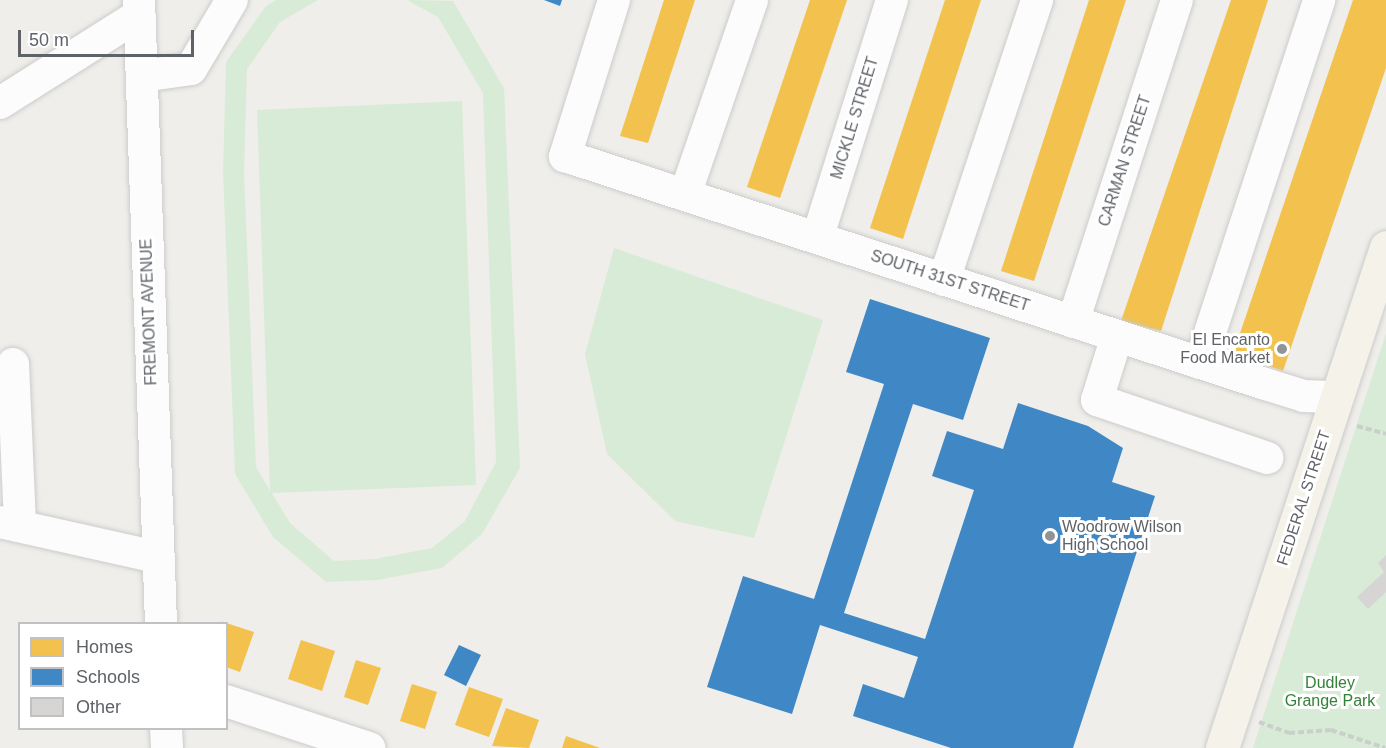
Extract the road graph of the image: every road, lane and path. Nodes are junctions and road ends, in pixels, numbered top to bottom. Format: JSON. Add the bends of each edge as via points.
{"nodes":[{"id":1,"x":232,"y":0,"type":"edge"},
{"id":2,"x":614,"y":0,"type":"edge"},
{"id":3,"x":752,"y":0,"type":"edge"},
{"id":4,"x":892,"y":0,"type":"edge"},
{"id":5,"x":1037,"y":0,"type":"edge"},
{"id":6,"x":1177,"y":0,"type":"edge"},
{"id":7,"x":1318,"y":0,"type":"edge"},
{"id":8,"x":139,"y":8,"type":"edge"},
{"id":9,"x":142,"y":76,"type":"junction"},
{"id":10,"x":0,"y":103,"type":"edge"},
{"id":11,"x":685,"y":195,"type":"junction"},
{"id":12,"x":818,"y":236,"type":"junction"},
{"id":13,"x":1386,"y":247,"type":"edge"},
{"id":14,"x":944,"y":280,"type":"junction"},
{"id":15,"x":1074,"y":322,"type":"junction"},
{"id":16,"x":1117,"y":336,"type":"junction"},
{"id":17,"x":1200,"y":363,"type":"junction"},
{"id":18,"x":13,"y":364,"type":"dead end"},
{"id":19,"x":1337,"y":397,"type":"junction"},
{"id":20,"x":1267,"y":458,"type":"dead end"},
{"id":21,"x":5,"y":525,"type":"edge"},
{"id":22,"x":157,"y":557,"type":"junction"},
{"id":23,"x":161,"y":622,"type":"edge"},
{"id":24,"x":228,"y":702,"type":"edge"},
{"id":25,"x":1233,"y":714,"type":"junction"},
{"id":26,"x":166,"y":730,"type":"edge"},
{"id":27,"x":167,"y":748,"type":"edge"},
{"id":28,"x":369,"y":748,"type":"edge"},
{"id":29,"x":1222,"y":748,"type":"edge"},
{"id":30,"x":1385,"y":748,"type":"edge"}],
"edges":[{"from":1,"to":9,"type":"street","via":[[191,69]]},
{"from":2,"to":11,"type":"street","name":"SOUTH 31ST STREET","via":[[565,156]]},
{"from":3,"to":11,"type":"street"},
{"from":4,"to":12,"type":"street","name":"MICKLE STREET"},
{"from":5,"to":14,"type":"street"},
{"from":6,"to":15,"type":"street","name":"CARMAN STREET"},
{"from":7,"to":17,"type":"street"},
{"from":8,"to":9,"type":"street","name":"FREMONT AVENUE"},
{"from":8,"to":10,"type":"street"},
{"from":9,"to":22,"type":"street","name":"FREMONT AVENUE"},
{"from":11,"to":12,"type":"street","name":"SOUTH 31ST STREET"},
{"from":12,"to":14,"type":"street","name":"SOUTH 31ST STREET"},
{"from":13,"to":19,"type":"main road","name":"FEDERAL STREET"},
{"from":14,"to":15,"type":"street","name":"SOUTH 31ST STREET"},
{"from":15,"to":16,"type":"street","name":"SOUTH 31ST STREET"},
{"from":16,"to":17,"type":"street","name":"SOUTH 31ST STREET"},
{"from":16,"to":20,"type":"street","via":[[1096,399]]},
{"from":17,"to":19,"type":"street","name":"SOUTH 31ST STREET","via":[[1304,396]]},
{"from":18,"to":21,"type":"street"},
{"from":19,"to":25,"type":"main road","name":"FEDERAL STREET"},
{"from":21,"to":22,"type":"street"},
{"from":22,"to":23,"type":"street","name":"FREMONT AVENUE"},
{"from":24,"to":28,"type":"street"},
{"from":25,"to":29,"type":"main road","name":"FEDERAL STREET"},
{"from":25,"to":30,"type":"path","via":[[1289,733],[1331,730]]},
{"from":26,"to":27,"type":"street"}]}
